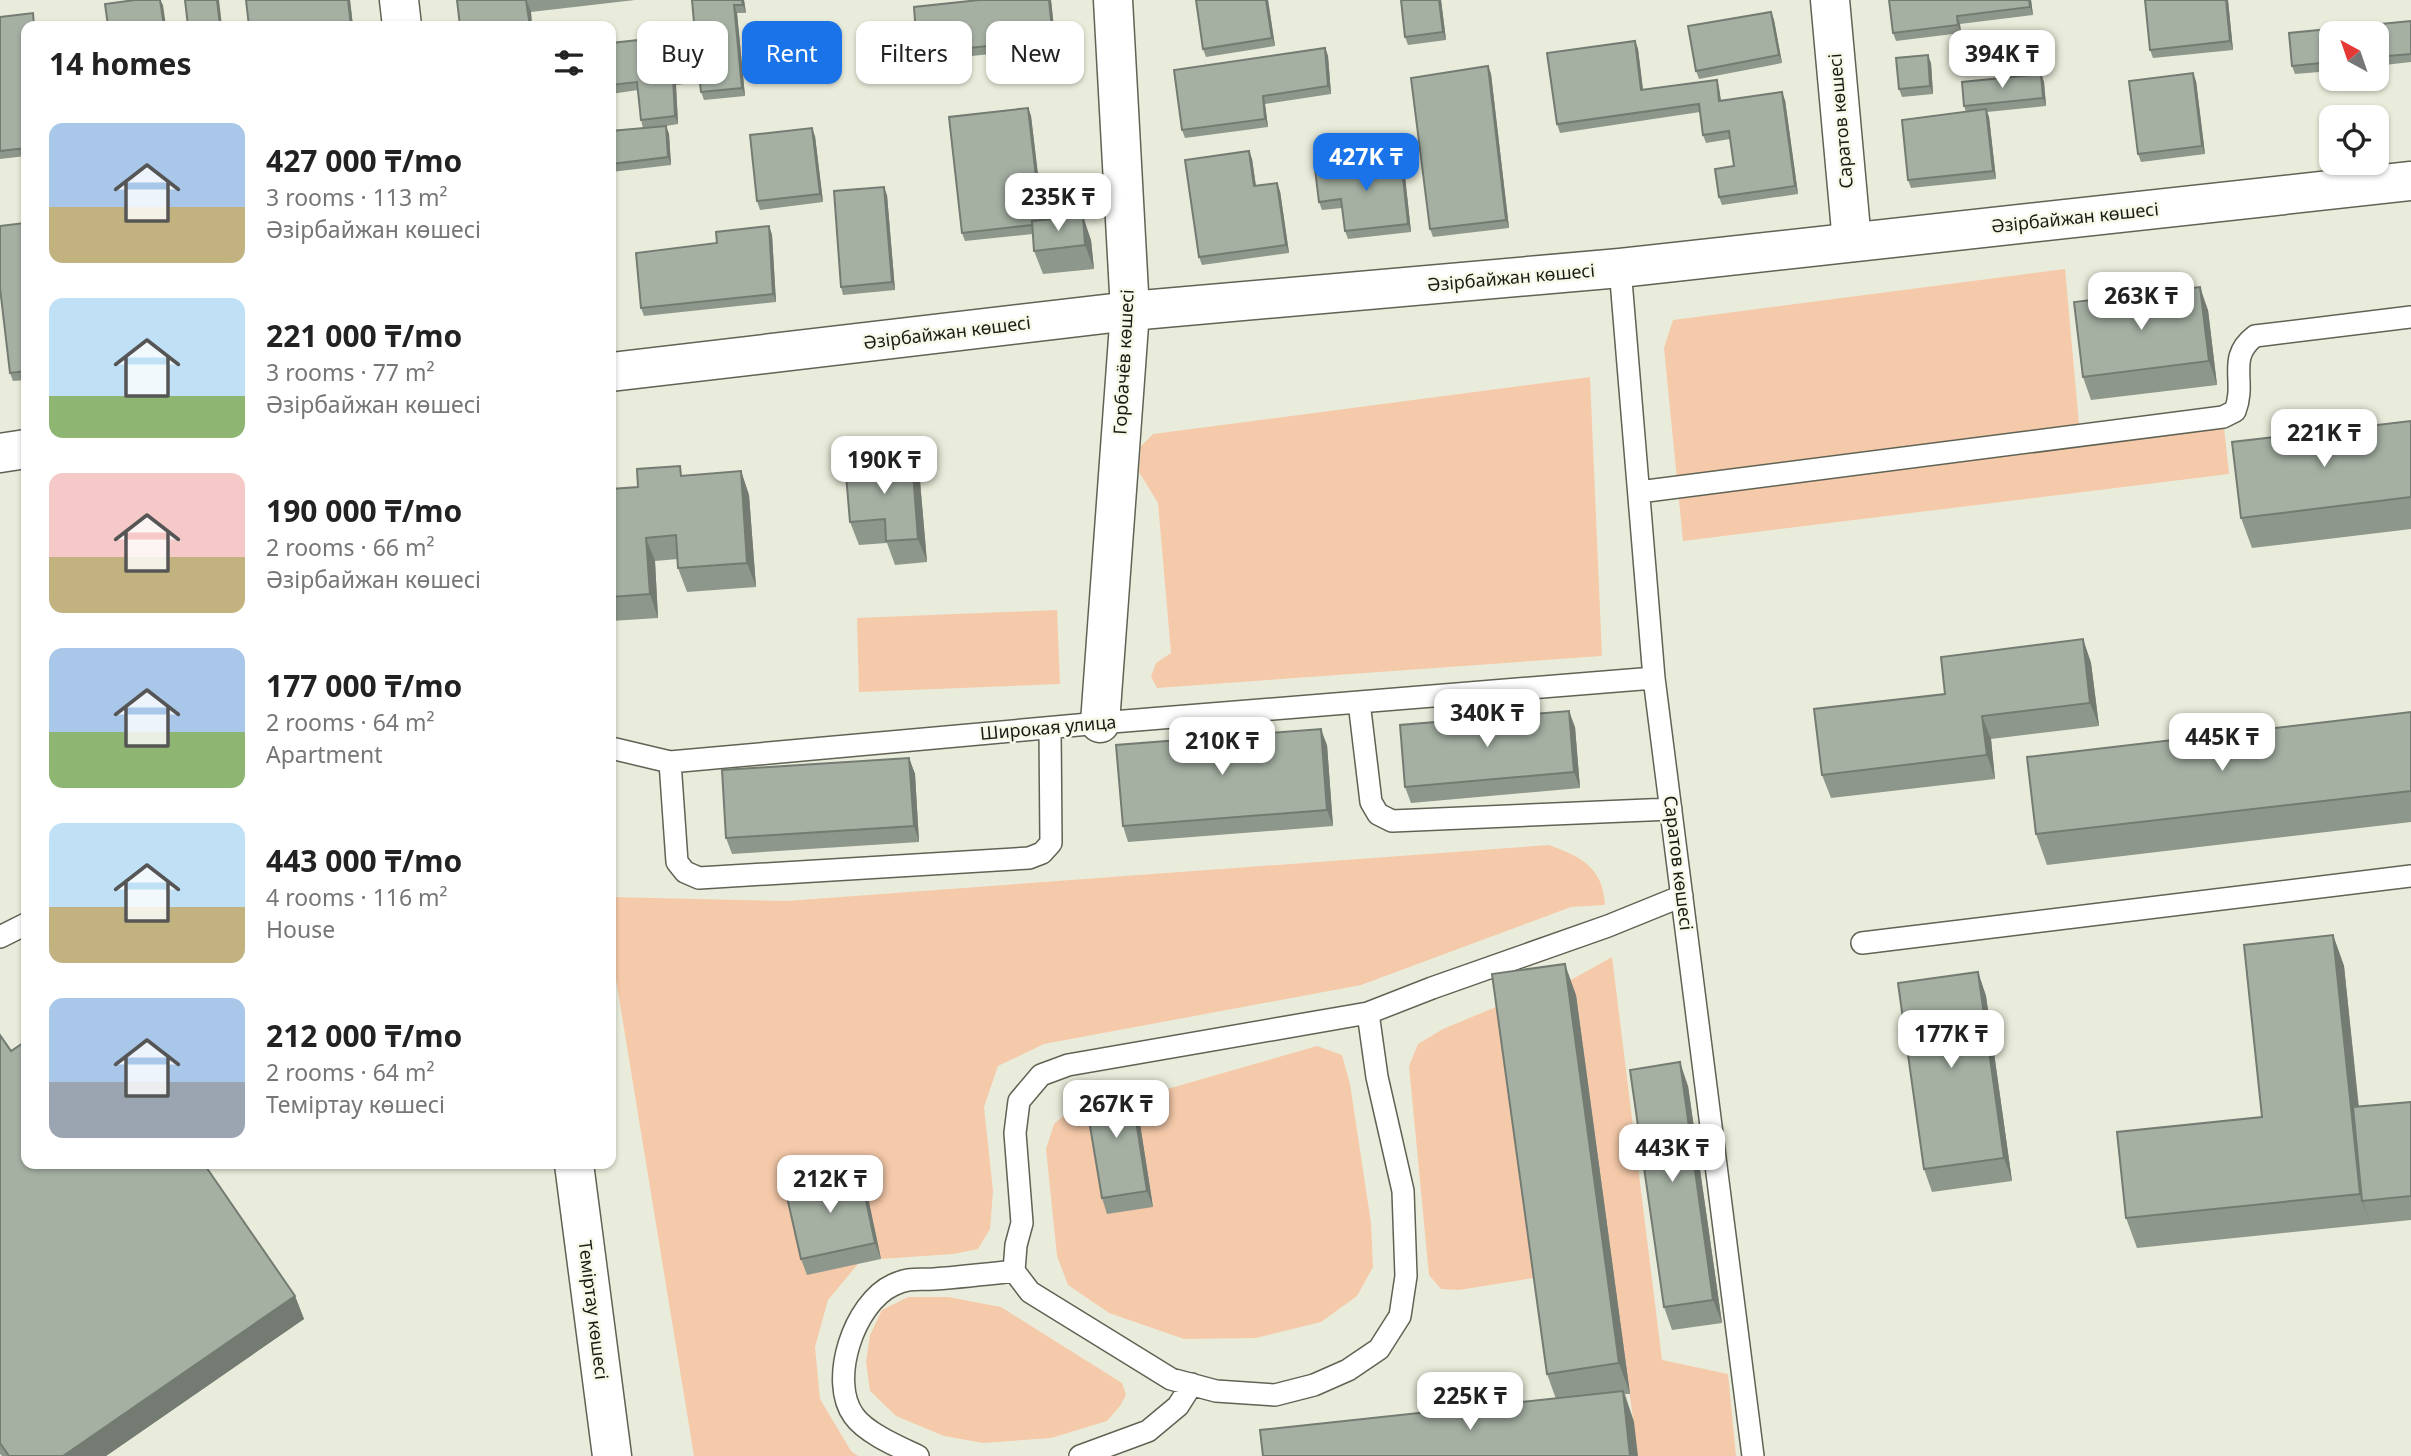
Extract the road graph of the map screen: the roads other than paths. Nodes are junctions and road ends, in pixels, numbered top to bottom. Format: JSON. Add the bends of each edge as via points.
{"nodes":[{"id":1,"x":399,"y":0,"type":"edge"},
{"id":2,"x":1113,"y":0,"type":"edge"},
{"id":3,"x":1830,"y":0,"type":"edge"},
{"id":4,"x":401,"y":21,"type":"edge"},
{"id":5,"x":2411,"y":181,"type":"edge"},
{"id":6,"x":1852,"y":242,"type":"junction"},
{"id":7,"x":1620,"y":268,"type":"junction"},
{"id":8,"x":1130,"y":311,"type":"junction"},
{"id":9,"x":2411,"y":317,"type":"edge"},
{"id":10,"x":616,"y":371,"type":"edge"},
{"id":11,"x":21,"y":450,"type":"edge"},
{"id":12,"x":0,"y":453,"type":"edge"},
{"id":13,"x":1639,"y":492,"type":"junction"},
{"id":14,"x":1654,"y":678,"type":"junction"},
{"id":15,"x":1359,"y":702,"type":"junction"},
{"id":16,"x":1100,"y":723,"type":"junction"},
{"id":17,"x":1050,"y":728,"type":"junction"},
{"id":18,"x":616,"y":749,"type":"edge"},
{"id":19,"x":670,"y":762,"type":"junction"},
{"id":20,"x":1671,"y":810,"type":"junction"},
{"id":21,"x":2411,"y":876,"type":"edge"},
{"id":22,"x":1682,"y":896,"type":"junction"},
{"id":23,"x":21,"y":926,"type":"edge"},
{"id":24,"x":0,"y":937,"type":"edge"},
{"id":25,"x":1862,"y":943,"type":"dead end"},
{"id":26,"x":1368,"y":1013,"type":"junction"},
{"id":27,"x":575,"y":1169,"type":"edge"},
{"id":28,"x":1014,"y":1271,"type":"junction"},
{"id":29,"x":1192,"y":1384,"type":"junction"},
{"id":30,"x":612,"y":1456,"type":"edge"},
{"id":31,"x":918,"y":1456,"type":"edge"},
{"id":32,"x":1080,"y":1456,"type":"edge"},
{"id":33,"x":1753,"y":1456,"type":"edge"}],
"edges":[{"from":1,"to":4,"type":"main road"},
{"from":2,"to":8,"type":"main road","name":"Горбачёв көшесі"},
{"from":3,"to":6,"type":"main road","name":"Саратов көшесі"},
{"from":5,"to":6,"type":"main road","name":"Әзірбайжан көшесі"},
{"from":6,"to":7,"type":"main road","name":"Әзірбайжан көшесі"},
{"from":7,"to":8,"type":"main road","name":"Әзірбайжан көшесі"},
{"from":7,"to":13,"type":"lane","name":"Саратов көшесі"},
{"from":8,"to":10,"type":"main road","name":"Әзірбайжан көшесі"},
{"from":8,"to":16,"type":"main road","name":"Горбачёв көшесі"},
{"from":9,"to":13,"type":"lane","via":[[2255,335],[2243,345],[2238,360],[2241,397],[2235,411],[2223,417]]},
{"from":11,"to":12,"type":"main road"},
{"from":13,"to":14,"type":"lane","name":"Саратов көшесі"},
{"from":14,"to":15,"type":"lane","name":"Широкая улица"},
{"from":14,"to":20,"type":"lane","name":"Саратов көшесі"},
{"from":15,"to":16,"type":"lane","name":"Широкая улица"},
{"from":15,"to":20,"type":"lane","via":[[1371,802],[1378,814],[1392,821]]},
{"from":16,"to":17,"type":"lane","name":"Широкая улица"},
{"from":17,"to":19,"type":"lane","name":"Широкая улица"},
{"from":17,"to":19,"type":"lane","via":[[1051,843],[1029,858],[699,878],[677,862]]},
{"from":18,"to":19,"type":"lane","name":"Широкая улица"},
{"from":20,"to":22,"type":"lane","name":"Саратов көшесі"},
{"from":21,"to":25,"type":"lane"},
{"from":22,"to":26,"type":"lane"},
{"from":22,"to":33,"type":"lane","name":"Саратов көшесі"},
{"from":23,"to":24,"type":"lane"},
{"from":26,"to":28,"type":"lane","via":[[1068,1065],[1041,1075],[1019,1101],[1015,1133],[1022,1223]]},
{"from":26,"to":29,"type":"lane","via":[[1377,1077],[1403,1191],[1406,1276],[1400,1316],[1379,1349],[1314,1385],[1275,1395],[1216,1391]]},
{"from":27,"to":30,"type":"main road","name":"Теміртау көшесі"},
{"from":28,"to":29,"type":"lane","via":[[1030,1292],[1171,1379]]},
{"from":28,"to":31,"type":"lane","via":[[910,1278],[889,1286],[867,1306],[847,1347],[843,1386],[854,1416],[883,1439]]},
{"from":29,"to":32,"type":"lane","via":[[1178,1406],[1148,1431]]}]}
